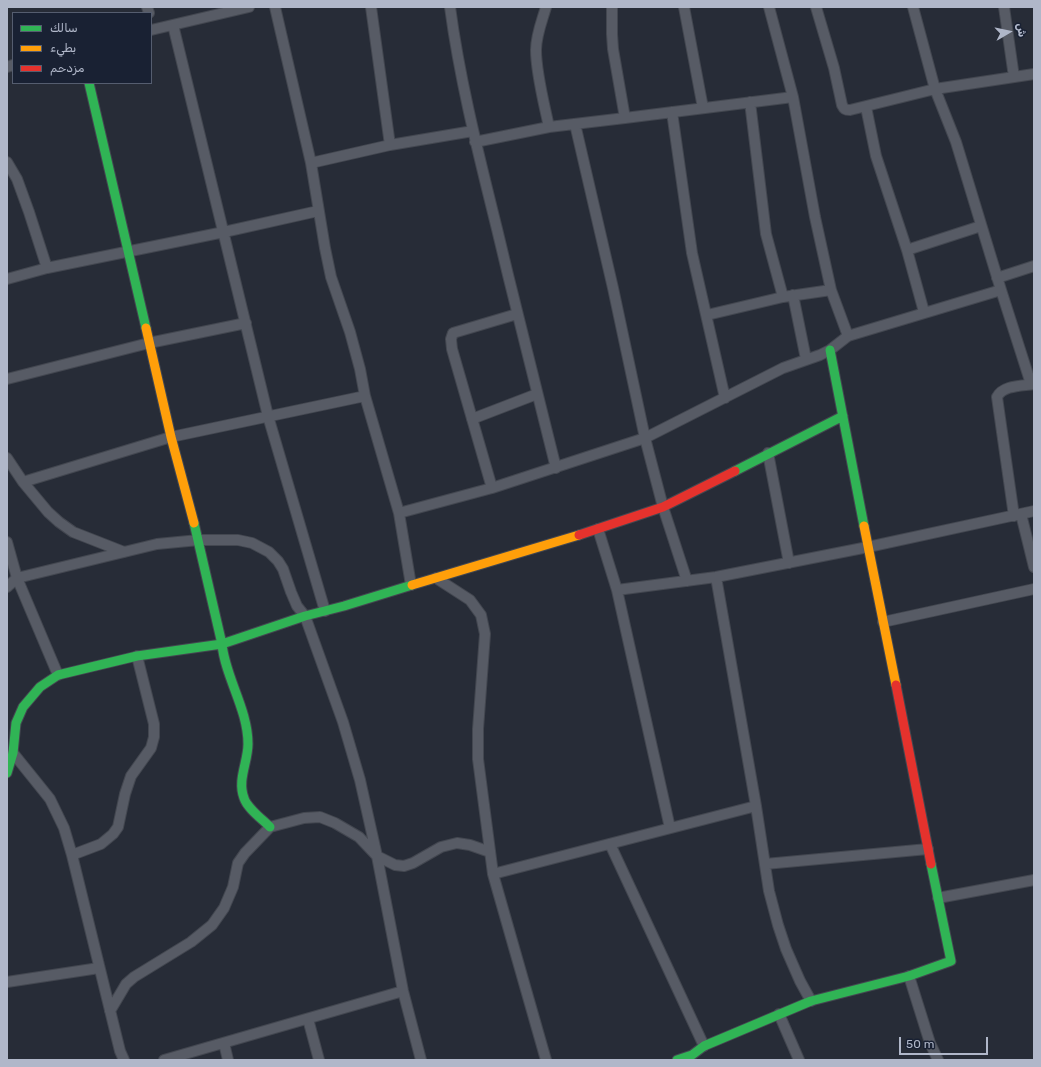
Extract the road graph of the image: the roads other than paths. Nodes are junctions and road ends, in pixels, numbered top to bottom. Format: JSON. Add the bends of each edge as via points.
{"nodes":[{"id":1,"x":249,"y":7,"type":"edge"},
{"id":2,"x":275,"y":7,"type":"edge"},
{"id":3,"x":371,"y":7,"type":"edge"},
{"id":4,"x":450,"y":7,"type":"edge"},
{"id":5,"x":546,"y":7,"type":"edge"},
{"id":6,"x":612,"y":7,"type":"edge"},
{"id":7,"x":684,"y":7,"type":"edge"},
{"id":8,"x":769,"y":7,"type":"edge"},
{"id":9,"x":816,"y":7,"type":"edge"},
{"id":10,"x":913,"y":7,"type":"edge"},
{"id":11,"x":1004,"y":7,"type":"edge"},
{"id":12,"x":173,"y":25,"type":"junction"},
{"id":13,"x":152,"y":27,"type":"edge"},
{"id":14,"x":1034,"y":74,"type":"edge"},
{"id":15,"x":1014,"y":77,"type":"junction"},
{"id":16,"x":89,"y":84,"type":"edge"},
{"id":17,"x":935,"y":90,"type":"junction"},
{"id":18,"x":793,"y":97,"type":"junction"},
{"id":19,"x":750,"y":102,"type":"junction"},
{"id":20,"x":866,"y":107,"type":"junction"},
{"id":21,"x":703,"y":108,"type":"junction"},
{"id":22,"x":672,"y":112,"type":"junction"},
{"id":23,"x":625,"y":118,"type":"junction"},
{"id":24,"x":575,"y":124,"type":"junction"},
{"id":25,"x":549,"y":127,"type":"junction"},
{"id":26,"x":473,"y":131,"type":"junction"},
{"id":27,"x":475,"y":142,"type":"junction"},
{"id":28,"x":390,"y":145,"type":"junction"},
{"id":29,"x":7,"y":162,"type":"edge"},
{"id":30,"x":311,"y":163,"type":"junction"},
{"id":31,"x":10,"y":179,"type":"edge"},
{"id":32,"x":318,"y":210,"type":"junction"},
{"id":33,"x":981,"y":226,"type":"junction"},
{"id":34,"x":224,"y":232,"type":"junction"},
{"id":35,"x":907,"y":250,"type":"junction"},
{"id":36,"x":128,"y":252,"type":"junction"},
{"id":37,"x":1034,"y":266,"type":"edge"},
{"id":38,"x":47,"y":268,"type":"junction"},
{"id":39,"x":997,"y":278,"type":"junction"},
{"id":40,"x":7,"y":279,"type":"edge"},
{"id":41,"x":831,"y":290,"type":"junction"},
{"id":42,"x":1001,"y":290,"type":"junction"},
{"id":43,"x":788,"y":296,"type":"junction"},
{"id":44,"x":924,"y":312,"type":"junction"},
{"id":45,"x":517,"y":314,"type":"junction"},
{"id":46,"x":706,"y":316,"type":"junction"},
{"id":47,"x":246,"y":323,"type":"junction"},
{"id":48,"x":848,"y":336,"type":"junction"},
{"id":49,"x":149,"y":343,"type":"junction"},
{"id":50,"x":830,"y":350,"type":"junction"},
{"id":51,"x":806,"y":359,"type":"junction"},
{"id":52,"x":7,"y":379,"type":"edge"},
{"id":53,"x":1032,"y":384,"type":"edge"},
{"id":54,"x":537,"y":394,"type":"junction"},
{"id":55,"x":365,"y":396,"type":"junction"},
{"id":56,"x":725,"y":398,"type":"junction"},
{"id":57,"x":268,"y":416,"type":"junction"},
{"id":58,"x":843,"y":416,"type":"junction"},
{"id":59,"x":472,"y":419,"type":"junction"},
{"id":60,"x":171,"y":437,"type":"junction"},
{"id":61,"x":645,"y":438,"type":"junction"},
{"id":62,"x":768,"y":453,"type":"junction"},
{"id":63,"x":7,"y":458,"type":"edge"},
{"id":64,"x":556,"y":468,"type":"junction"},
{"id":65,"x":23,"y":482,"type":"junction"},
{"id":66,"x":492,"y":488,"type":"junction"},
{"id":67,"x":663,"y":507,"type":"junction"},
{"id":68,"x":1034,"y":511,"type":"edge"},
{"id":69,"x":399,"y":513,"type":"junction"},
{"id":70,"x":1017,"y":515,"type":"junction"},
{"id":71,"x":598,"y":529,"type":"junction"},
{"id":72,"x":199,"y":540,"type":"junction"},
{"id":73,"x":7,"y":542,"type":"edge"},
{"id":74,"x":868,"y":546,"type":"junction"},
{"id":75,"x":124,"y":552,"type":"junction"},
{"id":76,"x":789,"y":563,"type":"junction"},
{"id":77,"x":1034,"y":567,"type":"edge"},
{"id":78,"x":716,"y":576,"type":"junction"},
{"id":79,"x":17,"y":578,"type":"junction"},
{"id":80,"x":436,"y":578,"type":"junction"},
{"id":81,"x":687,"y":581,"type":"junction"},
{"id":82,"x":412,"y":585,"type":"junction"},
{"id":83,"x":7,"y":587,"type":"edge"},
{"id":84,"x":1034,"y":589,"type":"edge"},
{"id":85,"x":617,"y":590,"type":"junction"},
{"id":86,"x":325,"y":611,"type":"junction"},
{"id":87,"x":305,"y":616,"type":"junction"},
{"id":88,"x":883,"y":622,"type":"junction"},
{"id":89,"x":222,"y":644,"type":"junction"},
{"id":90,"x":137,"y":656,"type":"junction"},
{"id":91,"x":58,"y":675,"type":"junction"},
{"id":92,"x":13,"y":753,"type":"junction"},
{"id":93,"x":7,"y":773,"type":"edge"},
{"id":94,"x":756,"y":806,"type":"junction"},
{"id":95,"x":270,"y":827,"type":"junction"},
{"id":96,"x":670,"y":828,"type":"junction"},
{"id":97,"x":610,"y":844,"type":"junction"},
{"id":98,"x":928,"y":849,"type":"junction"},
{"id":99,"x":490,"y":852,"type":"junction"},
{"id":100,"x":72,"y":855,"type":"junction"},
{"id":101,"x":377,"y":856,"type":"junction"},
{"id":102,"x":765,"y":864,"type":"junction"},
{"id":103,"x":493,"y":874,"type":"junction"},
{"id":104,"x":1034,"y":880,"type":"edge"},
{"id":105,"x":938,"y":898,"type":"junction"},
{"id":106,"x":99,"y":968,"type":"junction"},
{"id":107,"x":909,"y":976,"type":"junction"},
{"id":108,"x":7,"y":981,"type":"edge"},
{"id":109,"x":403,"y":991,"type":"junction"},
{"id":110,"x":811,"y":1001,"type":"junction"},
{"id":111,"x":110,"y":1011,"type":"junction"},
{"id":112,"x":779,"y":1014,"type":"junction"},
{"id":113,"x":308,"y":1019,"type":"junction"},
{"id":114,"x":224,"y":1043,"type":"junction"},
{"id":115,"x":704,"y":1046,"type":"junction"},
{"id":116,"x":124,"y":1060,"type":"edge"},
{"id":117,"x":164,"y":1060,"type":"edge"},
{"id":118,"x":228,"y":1060,"type":"edge"},
{"id":119,"x":319,"y":1060,"type":"edge"},
{"id":120,"x":421,"y":1060,"type":"edge"},
{"id":121,"x":546,"y":1060,"type":"edge"},
{"id":122,"x":677,"y":1060,"type":"edge"},
{"id":123,"x":799,"y":1060,"type":"edge"},
{"id":124,"x":938,"y":1060,"type":"edge"}],
"edges":[{"from":1,"to":12,"type":"street"},
{"from":2,"to":30,"type":"street"},
{"from":3,"to":28,"type":"street"},
{"from":4,"to":26,"type":"street"},
{"from":5,"to":25,"type":"street","via":[[536,49]]},
{"from":6,"to":23,"type":"street","via":[[613,49]]},
{"from":7,"to":21,"type":"street"},
{"from":8,"to":18,"type":"street"},
{"from":9,"to":20,"type":"street","via":[[842,105],[846,110]]},
{"from":10,"to":17,"type":"street"},
{"from":11,"to":15,"type":"street"},
{"from":12,"to":13,"type":"street"},
{"from":12,"to":34,"type":"street"},
{"from":14,"to":15,"type":"street"},
{"from":15,"to":17,"type":"street"},
{"from":16,"to":36,"type":"street"},
{"from":17,"to":20,"type":"street"},
{"from":17,"to":33,"type":"street","via":[[956,142]]},
{"from":18,"to":19,"type":"street"},
{"from":18,"to":41,"type":"street"},
{"from":19,"to":21,"type":"street"},
{"from":19,"to":43,"type":"street","via":[[766,234]]},
{"from":20,"to":35,"type":"street","via":[[876,156]]},
{"from":21,"to":22,"type":"street"},
{"from":22,"to":23,"type":"street"},
{"from":22,"to":46,"type":"street","via":[[692,253]]},
{"from":23,"to":24,"type":"street"},
{"from":24,"to":25,"type":"street"},
{"from":24,"to":61,"type":"street","via":[[614,288]]},
{"from":25,"to":27,"type":"street"},
{"from":26,"to":27,"type":"street"},
{"from":26,"to":28,"type":"street"},
{"from":27,"to":45,"type":"street"},
{"from":28,"to":30,"type":"street"},
{"from":29,"to":31,"type":"street"},
{"from":30,"to":32,"type":"street"},
{"from":31,"to":38,"type":"street","via":[[29,212]]},
{"from":32,"to":34,"type":"street"},
{"from":32,"to":55,"type":"street","via":[[331,277],[352,340]]},
{"from":33,"to":35,"type":"street"},
{"from":33,"to":39,"type":"street"},
{"from":34,"to":36,"type":"street"},
{"from":34,"to":47,"type":"street"},
{"from":35,"to":44,"type":"street"},
{"from":36,"to":38,"type":"street"},
{"from":36,"to":49,"type":"street"},
{"from":37,"to":39,"type":"street"},
{"from":38,"to":40,"type":"street"},
{"from":39,"to":42,"type":"street"},
{"from":41,"to":43,"type":"street"},
{"from":41,"to":48,"type":"street"},
{"from":42,"to":44,"type":"street"},
{"from":42,"to":53,"type":"street"},
{"from":43,"to":46,"type":"street"},
{"from":43,"to":51,"type":"street"},
{"from":44,"to":48,"type":"street"},
{"from":45,"to":54,"type":"street"},
{"from":45,"to":59,"type":"street","via":[[453,333],[452,348]]},
{"from":46,"to":56,"type":"street"},
{"from":47,"to":49,"type":"street"},
{"from":47,"to":57,"type":"street"},
{"from":48,"to":50,"type":"street"},
{"from":49,"to":52,"type":"street"},
{"from":49,"to":60,"type":"street"},
{"from":50,"to":51,"type":"street"},
{"from":50,"to":58,"type":"street"},
{"from":51,"to":56,"type":"street"},
{"from":53,"to":70,"type":"street","via":[[1006,389],[997,397]]},
{"from":54,"to":59,"type":"street"},
{"from":54,"to":64,"type":"street"},
{"from":55,"to":57,"type":"street"},
{"from":55,"to":69,"type":"street"},
{"from":56,"to":61,"type":"street"},
{"from":57,"to":60,"type":"street"},
{"from":57,"to":86,"type":"street"},
{"from":58,"to":62,"type":"street"},
{"from":58,"to":74,"type":"street"},
{"from":59,"to":66,"type":"street"},
{"from":60,"to":65,"type":"street"},
{"from":60,"to":72,"type":"street"},
{"from":61,"to":64,"type":"street"},
{"from":61,"to":67,"type":"street"},
{"from":62,"to":67,"type":"street"},
{"from":62,"to":76,"type":"street"},
{"from":63,"to":65,"type":"street"},
{"from":64,"to":66,"type":"street"},
{"from":65,"to":75,"type":"street","via":[[48,512],[73,532]]},
{"from":66,"to":69,"type":"street"},
{"from":67,"to":71,"type":"street"},
{"from":67,"to":81,"type":"street"},
{"from":68,"to":70,"type":"street"},
{"from":69,"to":82,"type":"street"},
{"from":70,"to":74,"type":"street"},
{"from":70,"to":77,"type":"street"},
{"from":71,"to":80,"type":"street"},
{"from":71,"to":85,"type":"street"},
{"from":72,"to":75,"type":"street","via":[[157,544]]},
{"from":72,"to":87,"type":"street","via":[[238,540],[252,543],[268,552],[283,569],[297,606]]},
{"from":72,"to":89,"type":"street"},
{"from":73,"to":79,"type":"street"},
{"from":74,"to":76,"type":"street"},
{"from":74,"to":88,"type":"street"},
{"from":75,"to":79,"type":"street"},
{"from":76,"to":78,"type":"street"},
{"from":78,"to":81,"type":"street"},
{"from":78,"to":94,"type":"street"},
{"from":79,"to":83,"type":"street"},
{"from":79,"to":91,"type":"street"},
{"from":80,"to":82,"type":"street"},
{"from":80,"to":99,"type":"street","via":[[470,600],[481,614],[485,634],[478,760]]},
{"from":81,"to":85,"type":"street"},
{"from":82,"to":86,"type":"street"},
{"from":84,"to":88,"type":"street"},
{"from":85,"to":96,"type":"street"},
{"from":86,"to":87,"type":"street"},
{"from":87,"to":89,"type":"street"},
{"from":87,"to":101,"type":"street","via":[[343,722],[360,780]]},
{"from":88,"to":98,"type":"street"},
{"from":89,"to":90,"type":"street"},
{"from":89,"to":95,"type":"street","via":[[223,655],[246,726],[248,744],[241,788],[244,799]]},
{"from":90,"to":91,"type":"street"},
{"from":90,"to":100,"type":"street","via":[[154,724],[154,737],[150,748],[131,776],[118,827],[101,844]]},
{"from":91,"to":92,"type":"street","via":[[40,688],[23,707],[16,723]]},
{"from":92,"to":93,"type":"street"},
{"from":92,"to":100,"type":"street","via":[[50,799],[64,828]]},
{"from":94,"to":96,"type":"street"},
{"from":94,"to":102,"type":"street"},
{"from":95,"to":101,"type":"street","via":[[304,818],[320,817],[359,837]]},
{"from":95,"to":111,"type":"street","via":[[238,863],[234,887],[212,925],[191,942],[130,980]]},
{"from":96,"to":97,"type":"street"},
{"from":97,"to":103,"type":"street"},
{"from":97,"to":115,"type":"street"},
{"from":98,"to":102,"type":"street"},
{"from":98,"to":105,"type":"street"},
{"from":99,"to":101,"type":"street","via":[[457,843],[441,847],[404,866],[395,865]]},
{"from":99,"to":103,"type":"street"},
{"from":100,"to":106,"type":"street"},
{"from":101,"to":109,"type":"street"},
{"from":102,"to":110,"type":"street","via":[[769,891],[786,949]]},
{"from":103,"to":121,"type":"street"},
{"from":104,"to":105,"type":"street"},
{"from":105,"to":107,"type":"street","via":[[951,961]]},
{"from":106,"to":108,"type":"street"},
{"from":106,"to":111,"type":"street"},
{"from":107,"to":110,"type":"street"},
{"from":107,"to":124,"type":"street","via":[[930,1043]]},
{"from":109,"to":113,"type":"street"},
{"from":109,"to":120,"type":"street"},
{"from":110,"to":112,"type":"street"},
{"from":111,"to":116,"type":"street"},
{"from":112,"to":115,"type":"street"},
{"from":112,"to":123,"type":"street"},
{"from":113,"to":114,"type":"street"},
{"from":113,"to":119,"type":"street"},
{"from":114,"to":117,"type":"street"},
{"from":114,"to":118,"type":"street"},
{"from":115,"to":122,"type":"street","via":[[692,1055]]}]}
